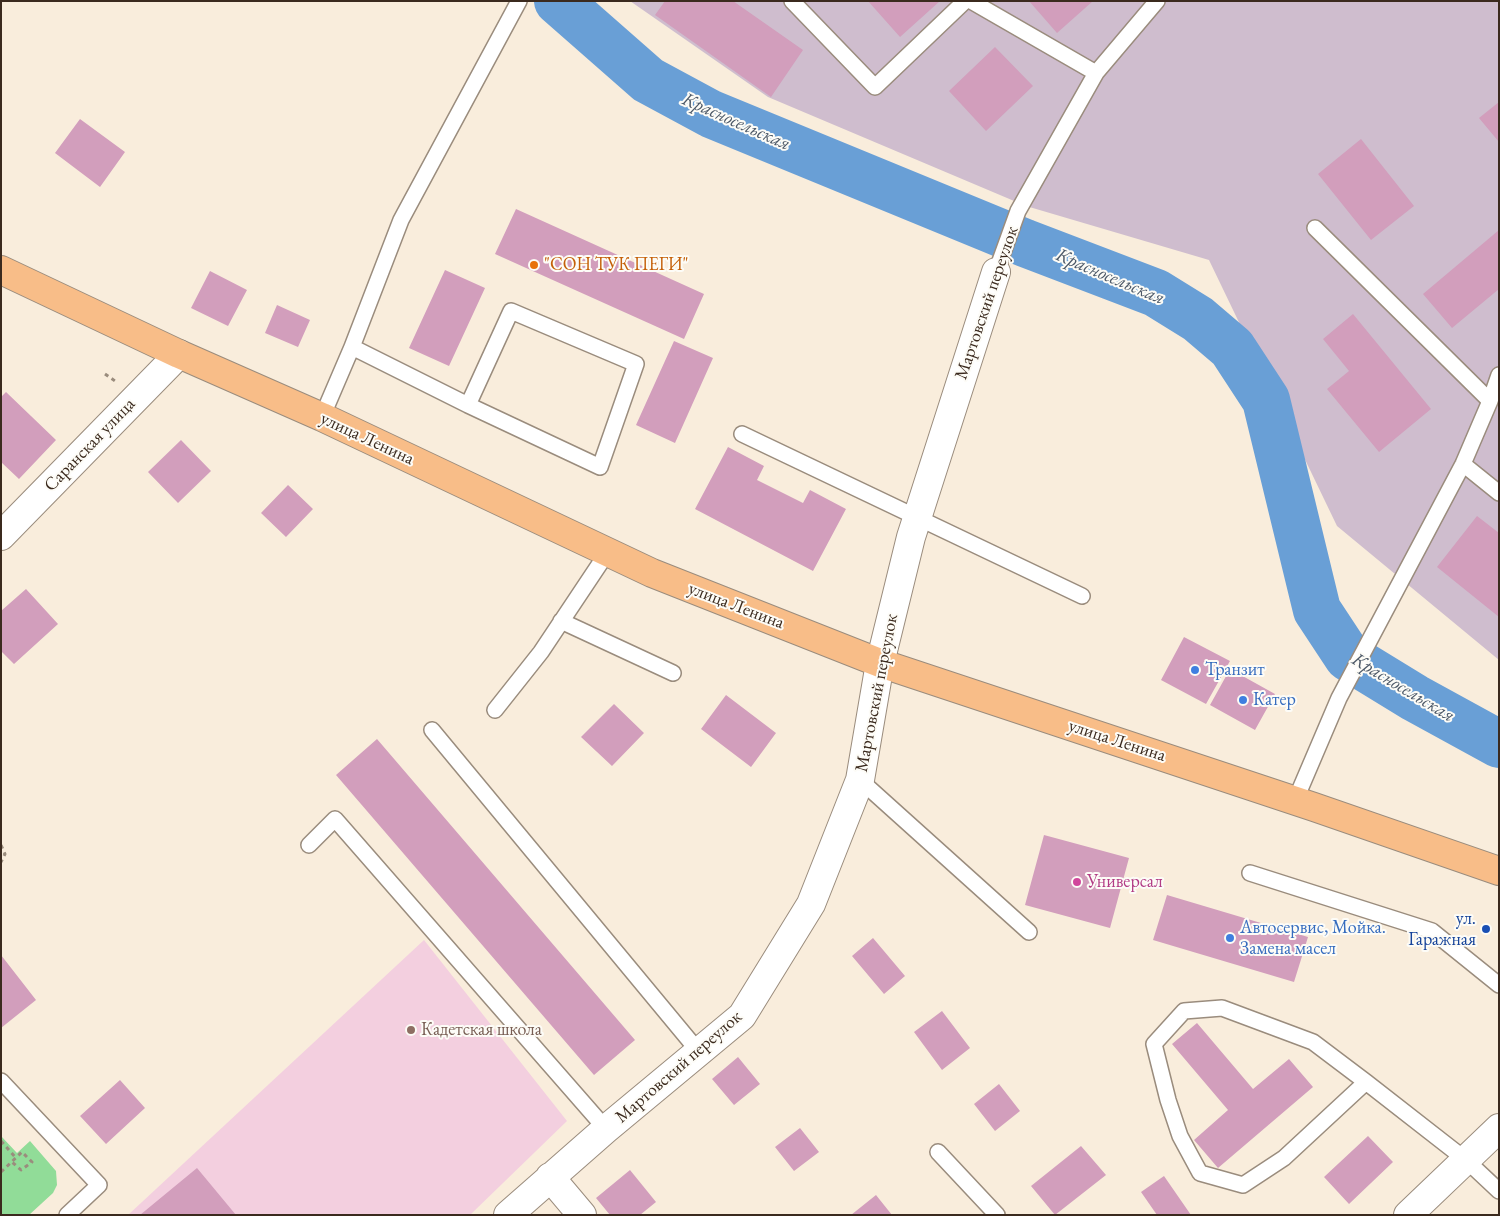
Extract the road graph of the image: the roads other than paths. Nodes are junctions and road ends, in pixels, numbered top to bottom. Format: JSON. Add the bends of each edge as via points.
{"nodes":[{"id":1,"x":792,"y":1,"type":"edge"},
{"id":2,"x":965,"y":1,"type":"edge"},
{"id":3,"x":971,"y":1,"type":"edge"},
{"id":4,"x":1157,"y":1,"type":"edge"},
{"id":5,"x":516,"y":5,"type":"edge"},
{"id":6,"x":1096,"y":73,"type":"junction"},
{"id":7,"x":1315,"y":228,"type":"dead end"},
{"id":8,"x":1,"y":270,"type":"edge"},
{"id":9,"x":996,"y":272,"type":"joint"},
{"id":10,"x":352,"y":348,"type":"junction"},
{"id":11,"x":179,"y":354,"type":"junction"},
{"id":12,"x":1499,"y":375,"type":"edge"},
{"id":13,"x":1490,"y":401,"type":"junction"},
{"id":14,"x":468,"y":405,"type":"junction"},
{"id":15,"x":322,"y":417,"type":"junction"},
{"id":16,"x":742,"y":434,"type":"dead end"},
{"id":17,"x":1463,"y":464,"type":"junction"},
{"id":18,"x":1499,"y":494,"type":"edge"},
{"id":19,"x":916,"y":518,"type":"junction"},
{"id":20,"x":1,"y":536,"type":"edge"},
{"id":21,"x":607,"y":553,"type":"junction"},
{"id":22,"x":1082,"y":596,"type":"dead end"},
{"id":23,"x":561,"y":621,"type":"junction"},
{"id":24,"x":880,"y":662,"type":"junction"},
{"id":25,"x":673,"y":673,"type":"dead end"},
{"id":26,"x":494,"y":710,"type":"dead end"},
{"id":27,"x":432,"y":730,"type":"dead end"},
{"id":28,"x":860,"y":780,"type":"junction"},
{"id":29,"x":1295,"y":801,"type":"junction"},
{"id":30,"x":308,"y":845,"type":"dead end"},
{"id":31,"x":1499,"y":871,"type":"edge"},
{"id":32,"x":1250,"y":873,"type":"dead end"},
{"id":33,"x":1028,"y":932,"type":"dead end"},
{"id":34,"x":1499,"y":985,"type":"edge"},
{"id":35,"x":699,"y":1052,"type":"junction"},
{"id":36,"x":1,"y":1081,"type":"edge"},
{"id":37,"x":1366,"y":1082,"type":"junction"},
{"id":38,"x":1499,"y":1128,"type":"edge"},
{"id":39,"x":606,"y":1129,"type":"junction"},
{"id":40,"x":938,"y":1152,"type":"dead end"},
{"id":41,"x":1466,"y":1160,"type":"junction"},
{"id":42,"x":550,"y":1177,"type":"junction"},
{"id":43,"x":1499,"y":1191,"type":"edge"},
{"id":44,"x":67,"y":1215,"type":"edge"},
{"id":45,"x":508,"y":1215,"type":"edge"},
{"id":46,"x":582,"y":1215,"type":"edge"},
{"id":47,"x":997,"y":1215,"type":"edge"},
{"id":48,"x":1408,"y":1215,"type":"edge"}],
"edges":[{"from":1,"to":2,"type":"lane","via":[[875,87]]},
{"from":3,"to":6,"type":"lane"},
{"from":4,"to":6,"type":"lane","name":"Мартовский переулок"},
{"from":5,"to":10,"type":"lane","via":[[401,220]]},
{"from":6,"to":9,"type":"lane","name":"Мартовский переулок","via":[[1018,211]]},
{"from":7,"to":13,"type":"lane"},
{"from":8,"to":11,"type":"main road","name":"улица Ленина"},
{"from":9,"to":19,"type":"street","name":"Мартовский переулок"},
{"from":10,"to":14,"type":"lane"},
{"from":10,"to":15,"type":"lane"},
{"from":11,"to":15,"type":"main road","name":"улица Ленина"},
{"from":11,"to":20,"type":"street","name":"Саранская улица"},
{"from":12,"to":13,"type":"lane"},
{"from":13,"to":17,"type":"lane"},
{"from":14,"to":14,"type":"lane","via":[[600,466],[636,364],[511,311]]},
{"from":15,"to":21,"type":"main road","name":"улица Ленина"},
{"from":16,"to":19,"type":"lane"},
{"from":17,"to":18,"type":"lane"},
{"from":17,"to":29,"type":"lane","via":[[1339,698]]},
{"from":19,"to":22,"type":"lane"},
{"from":19,"to":24,"type":"street","name":"Мартовский переулок"},
{"from":21,"to":23,"type":"lane"},
{"from":21,"to":24,"type":"main road","name":"улица Ленина"},
{"from":23,"to":25,"type":"lane"},
{"from":23,"to":26,"type":"lane","via":[[541,652]]},
{"from":24,"to":28,"type":"street","name":"Мартовский переулок"},
{"from":24,"to":29,"type":"main road","name":"улица Ленина"},
{"from":27,"to":35,"type":"lane"},
{"from":28,"to":33,"type":"lane"},
{"from":28,"to":35,"type":"street","name":"Мартовский переулок","via":[[811,904],[742,1016]]},
{"from":29,"to":31,"type":"main road","name":"улица Ленина"},
{"from":30,"to":39,"type":"lane","via":[[336,819]]},
{"from":32,"to":34,"type":"lane","via":[[1432,931]]},
{"from":35,"to":39,"type":"street","name":"Мартовский переулок"},
{"from":36,"to":44,"type":"lane","via":[[99,1186]]},
{"from":37,"to":37,"type":"lane","via":[[1313,1042],[1222,1008],[1184,1011],[1154,1044],[1180,1136],[1200,1173],[1242,1184],[1284,1158]]},
{"from":37,"to":41,"type":"lane"},
{"from":38,"to":41,"type":"street"},
{"from":39,"to":42,"type":"street","name":"Мартовский переулок"},
{"from":40,"to":47,"type":"lane"},
{"from":41,"to":43,"type":"lane"},
{"from":41,"to":48,"type":"street"},
{"from":42,"to":45,"type":"street","name":"Мартовский переулок"},
{"from":42,"to":46,"type":"street"}]}
